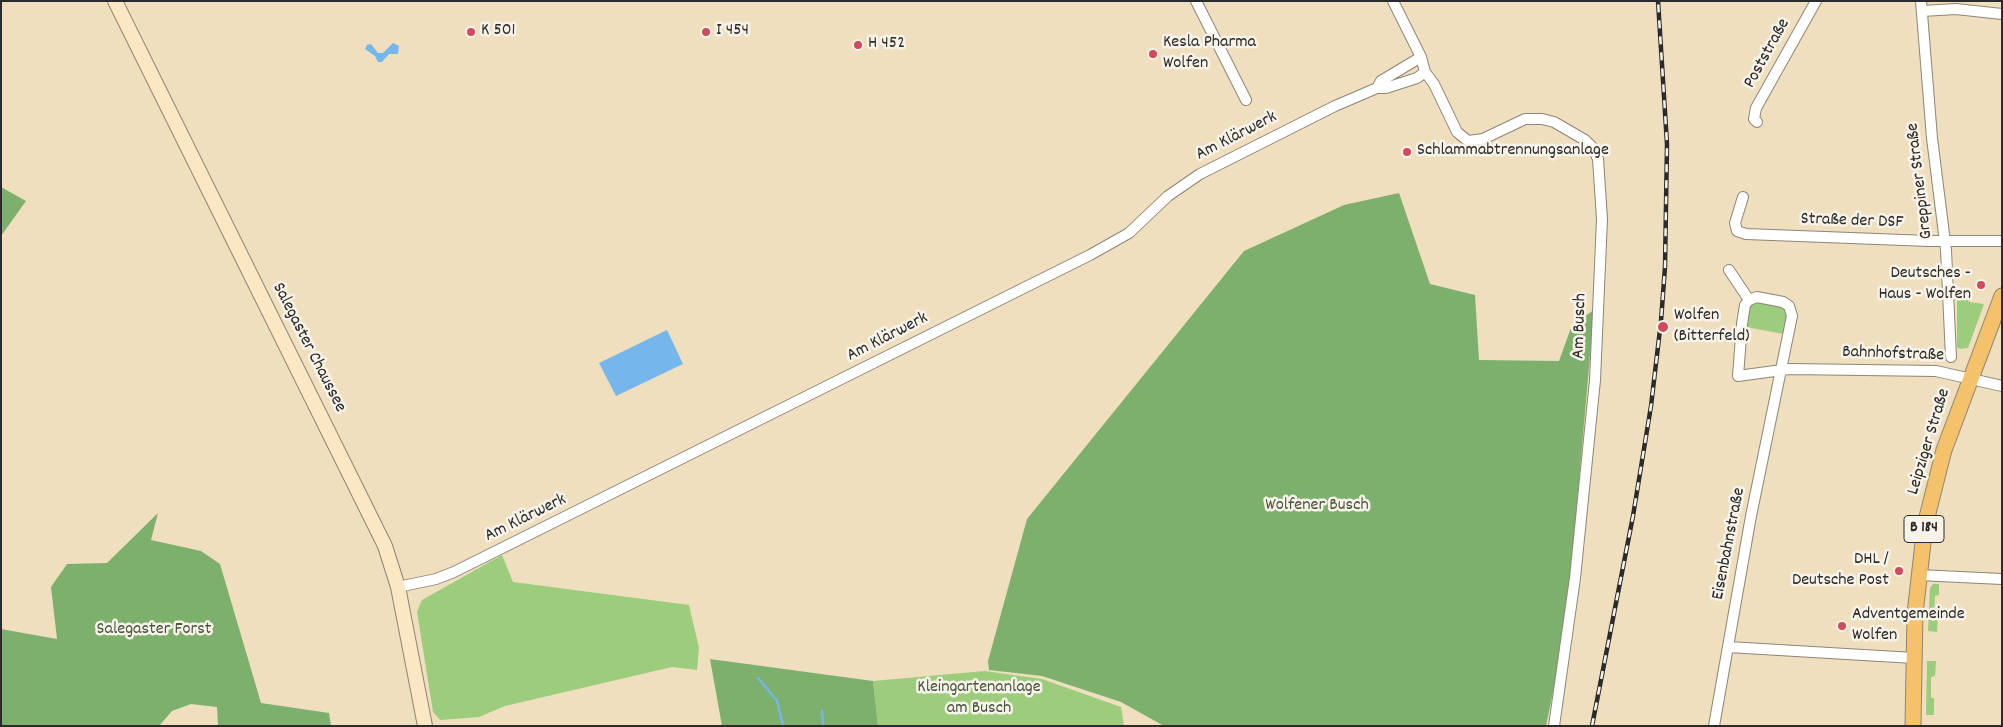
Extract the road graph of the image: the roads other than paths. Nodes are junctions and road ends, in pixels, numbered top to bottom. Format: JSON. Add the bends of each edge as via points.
{"nodes":[{"id":1,"x":115,"y":1,"type":"edge"},
{"id":2,"x":1196,"y":1,"type":"edge"},
{"id":3,"x":1393,"y":1,"type":"edge"},
{"id":4,"x":1816,"y":1,"type":"edge"},
{"id":5,"x":1922,"y":6,"type":"edge"},
{"id":6,"x":2002,"y":14,"type":"edge"},
{"id":7,"x":1421,"y":57,"type":"junction"},
{"id":8,"x":1425,"y":72,"type":"junction"},
{"id":9,"x":1377,"y":88,"type":"junction"},
{"id":10,"x":1246,"y":100,"type":"dead end"},
{"id":11,"x":1757,"y":122,"type":"dead end"},
{"id":12,"x":1742,"y":198,"type":"dead end"},
{"id":13,"x":1944,"y":241,"type":"junction"},
{"id":14,"x":2002,"y":241,"type":"edge"},
{"id":15,"x":1729,"y":270,"type":"dead end"},
{"id":16,"x":2002,"y":296,"type":"edge"},
{"id":17,"x":1749,"y":300,"type":"junction"},
{"id":18,"x":1951,"y":357,"type":"dead end"},
{"id":19,"x":1781,"y":369,"type":"junction"},
{"id":20,"x":1970,"y":378,"type":"junction"},
{"id":21,"x":2002,"y":386,"type":"edge"},
{"id":22,"x":1918,"y":575,"type":"junction"},
{"id":23,"x":2002,"y":579,"type":"edge"},
{"id":24,"x":398,"y":587,"type":"junction"},
{"id":25,"x":1728,"y":647,"type":"junction"},
{"id":26,"x":1914,"y":658,"type":"junction"},
{"id":27,"x":425,"y":726,"type":"edge"},
{"id":28,"x":1554,"y":726,"type":"edge"},
{"id":29,"x":1714,"y":726,"type":"edge"},
{"id":30,"x":1913,"y":726,"type":"edge"}],
"edges":[{"from":1,"to":24,"type":"main road","name":"Salegaster Chaussee","via":[[373,519]]},
{"from":2,"to":10,"type":"street"},
{"from":3,"to":7,"type":"street","name":"Am Busch"},
{"from":4,"to":11,"type":"street","name":"Poststraße","via":[[1756,108],[1754,119]]},
{"from":5,"to":6,"type":"street"},
{"from":5,"to":13,"type":"street","name":"Greppiner Straße"},
{"from":7,"to":8,"type":"street","name":"Am Busch"},
{"from":7,"to":9,"type":"street","name":"Am Klärwerk","via":[[1381,81]]},
{"from":8,"to":9,"type":"street","name":"Am Klärwerk","via":[[1418,78]]},
{"from":8,"to":28,"type":"street","name":"Am Busch","via":[[1457,132],[1468,141],[1483,140],[1524,120],[1542,119],[1554,122],[1585,140],[1598,159],[1602,219],[1596,380],[1575,578]]},
{"from":9,"to":24,"type":"street","name":"Am Klärwerk","via":[[1191,179],[1133,229],[1102,249],[454,572]]},
{"from":12,"to":13,"type":"street","name":"Straße der DSF","via":[[1735,227],[1746,234]]},
{"from":13,"to":14,"type":"street","name":"Straße der DSF"},
{"from":13,"to":18,"type":"street","name":"Greppiner Straße"},
{"from":15,"to":17,"type":"street"},
{"from":16,"to":20,"type":"main road","name":"Leipziger Straße","number":"B 184"},
{"from":17,"to":19,"type":"street","via":[[1756,297],[1783,302],[1792,310]]},
{"from":17,"to":19,"type":"street","name":"Bahnhofstraße","via":[[1745,305],[1738,349],[1738,376]]},
{"from":19,"to":20,"type":"street","name":"Bahnhofstraße","via":[[1936,371]]},
{"from":19,"to":25,"type":"street","name":"Eisenbahnstraße"},
{"from":20,"to":21,"type":"street","name":"Bahnhofstraße"},
{"from":20,"to":22,"type":"main road","name":"Leipziger Straße","number":"B 184","via":[[1940,462],[1925,525]]},
{"from":22,"to":23,"type":"street"},
{"from":22,"to":26,"type":"main road","name":"Leipziger Straße","number":"B 184"},
{"from":24,"to":27,"type":"main road","name":"Salegaster Chaussee"},
{"from":25,"to":26,"type":"street"},
{"from":25,"to":29,"type":"street","name":"Eisenbahnstraße"},
{"from":26,"to":30,"type":"main road","name":"Leipziger Straße","number":"B 184"}]}
